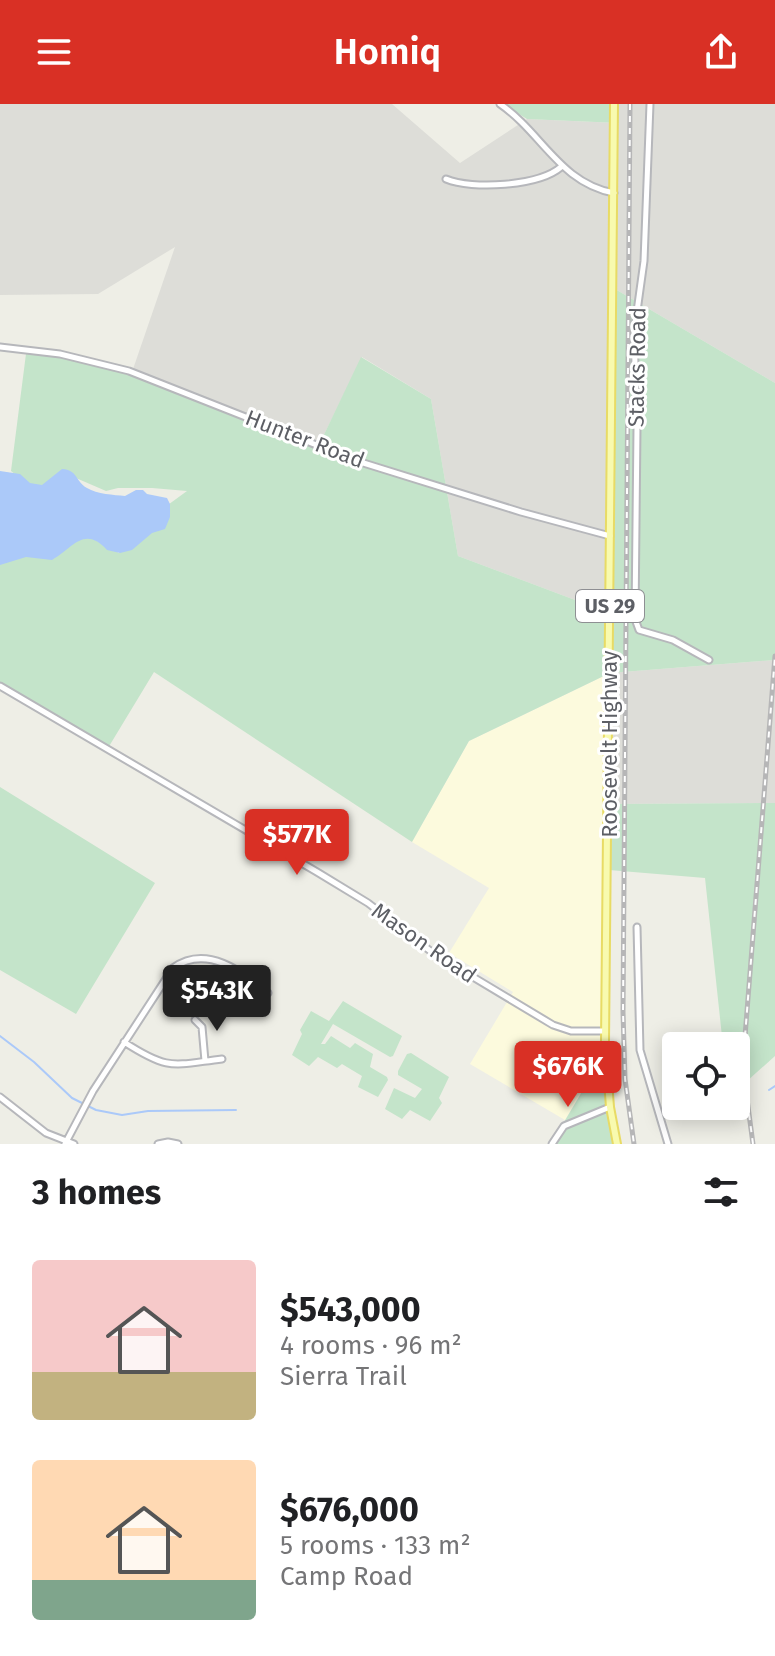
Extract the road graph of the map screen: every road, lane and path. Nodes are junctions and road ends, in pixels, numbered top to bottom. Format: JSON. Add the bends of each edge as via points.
{"nodes":[{"id":1,"x":500,"y":104,"type":"edge"},
{"id":2,"x":614,"y":104,"type":"edge"},
{"id":3,"x":650,"y":104,"type":"edge"},
{"id":4,"x":561,"y":167,"type":"junction"},
{"id":5,"x":446,"y":179,"type":"dead end"},
{"id":6,"x":614,"y":193,"type":"junction"},
{"id":7,"x":0,"y":347,"type":"edge"},
{"id":8,"x":610,"y":536,"type":"junction"},
{"id":9,"x":709,"y":660,"type":"dead end"},
{"id":10,"x":0,"y":686,"type":"edge"},
{"id":11,"x":637,"y":927,"type":"dead end"},
{"id":12,"x":268,"y":993,"type":"dead end"},
{"id":13,"x":195,"y":1020,"type":"dead end"},
{"id":14,"x":607,"y":1032,"type":"junction"},
{"id":15,"x":124,"y":1042,"type":"junction"},
{"id":16,"x":222,"y":1059,"type":"dead end"},
{"id":17,"x":205,"y":1061,"type":"junction"},
{"id":18,"x":0,"y":1097,"type":"edge"},
{"id":19,"x":610,"y":1107,"type":"junction"},
{"id":20,"x":65,"y":1143,"type":"edge"},
{"id":21,"x":74,"y":1144,"type":"edge"},
{"id":22,"x":158,"y":1144,"type":"edge"},
{"id":23,"x":178,"y":1144,"type":"edge"},
{"id":24,"x":552,"y":1144,"type":"edge"},
{"id":25,"x":617,"y":1144,"type":"edge"},
{"id":26,"x":668,"y":1144,"type":"edge"}],
"edges":[{"from":1,"to":4,"type":"street","via":[[531,129]]},
{"from":2,"to":6,"type":"main road","name":"Roosevelt Highway","number":"US 29"},
{"from":3,"to":9,"type":"street","name":"Stacks Road","via":[[647,223],[634,333],[635,619],[639,630],[664,636]]},
{"from":4,"to":5,"type":"street","via":[[507,184]]},
{"from":4,"to":6,"type":"street","via":[[587,185]]},
{"from":6,"to":8,"type":"main road","name":"Roosevelt Highway","number":"US 29"},
{"from":7,"to":8,"type":"street","name":"Hunter Road","via":[[60,354],[129,371],[357,461]]},
{"from":8,"to":14,"type":"main road","name":"Roosevelt Highway","number":"US 29"},
{"from":10,"to":14,"type":"street","name":"Mason Road","via":[[317,872],[433,953],[553,1025]]},
{"from":11,"to":26,"type":"street","via":[[640,1050]]},
{"from":12,"to":15,"type":"street","via":[[211,958],[189,958],[166,976]]},
{"from":13,"to":17,"type":"street","via":[[202,1027]]},
{"from":14,"to":19,"type":"main road","name":"Roosevelt Highway","number":"US 29"},
{"from":15,"to":17,"type":"street","via":[[162,1064]]},
{"from":15,"to":20,"type":"street"},
{"from":16,"to":17,"type":"street"},
{"from":18,"to":20,"type":"street"},
{"from":19,"to":24,"type":"street","via":[[564,1126]]},
{"from":19,"to":25,"type":"main road","name":"Roosevelt Highway","number":"US 29"},
{"from":20,"to":21,"type":"street"},
{"from":22,"to":23,"type":"street"}]}
